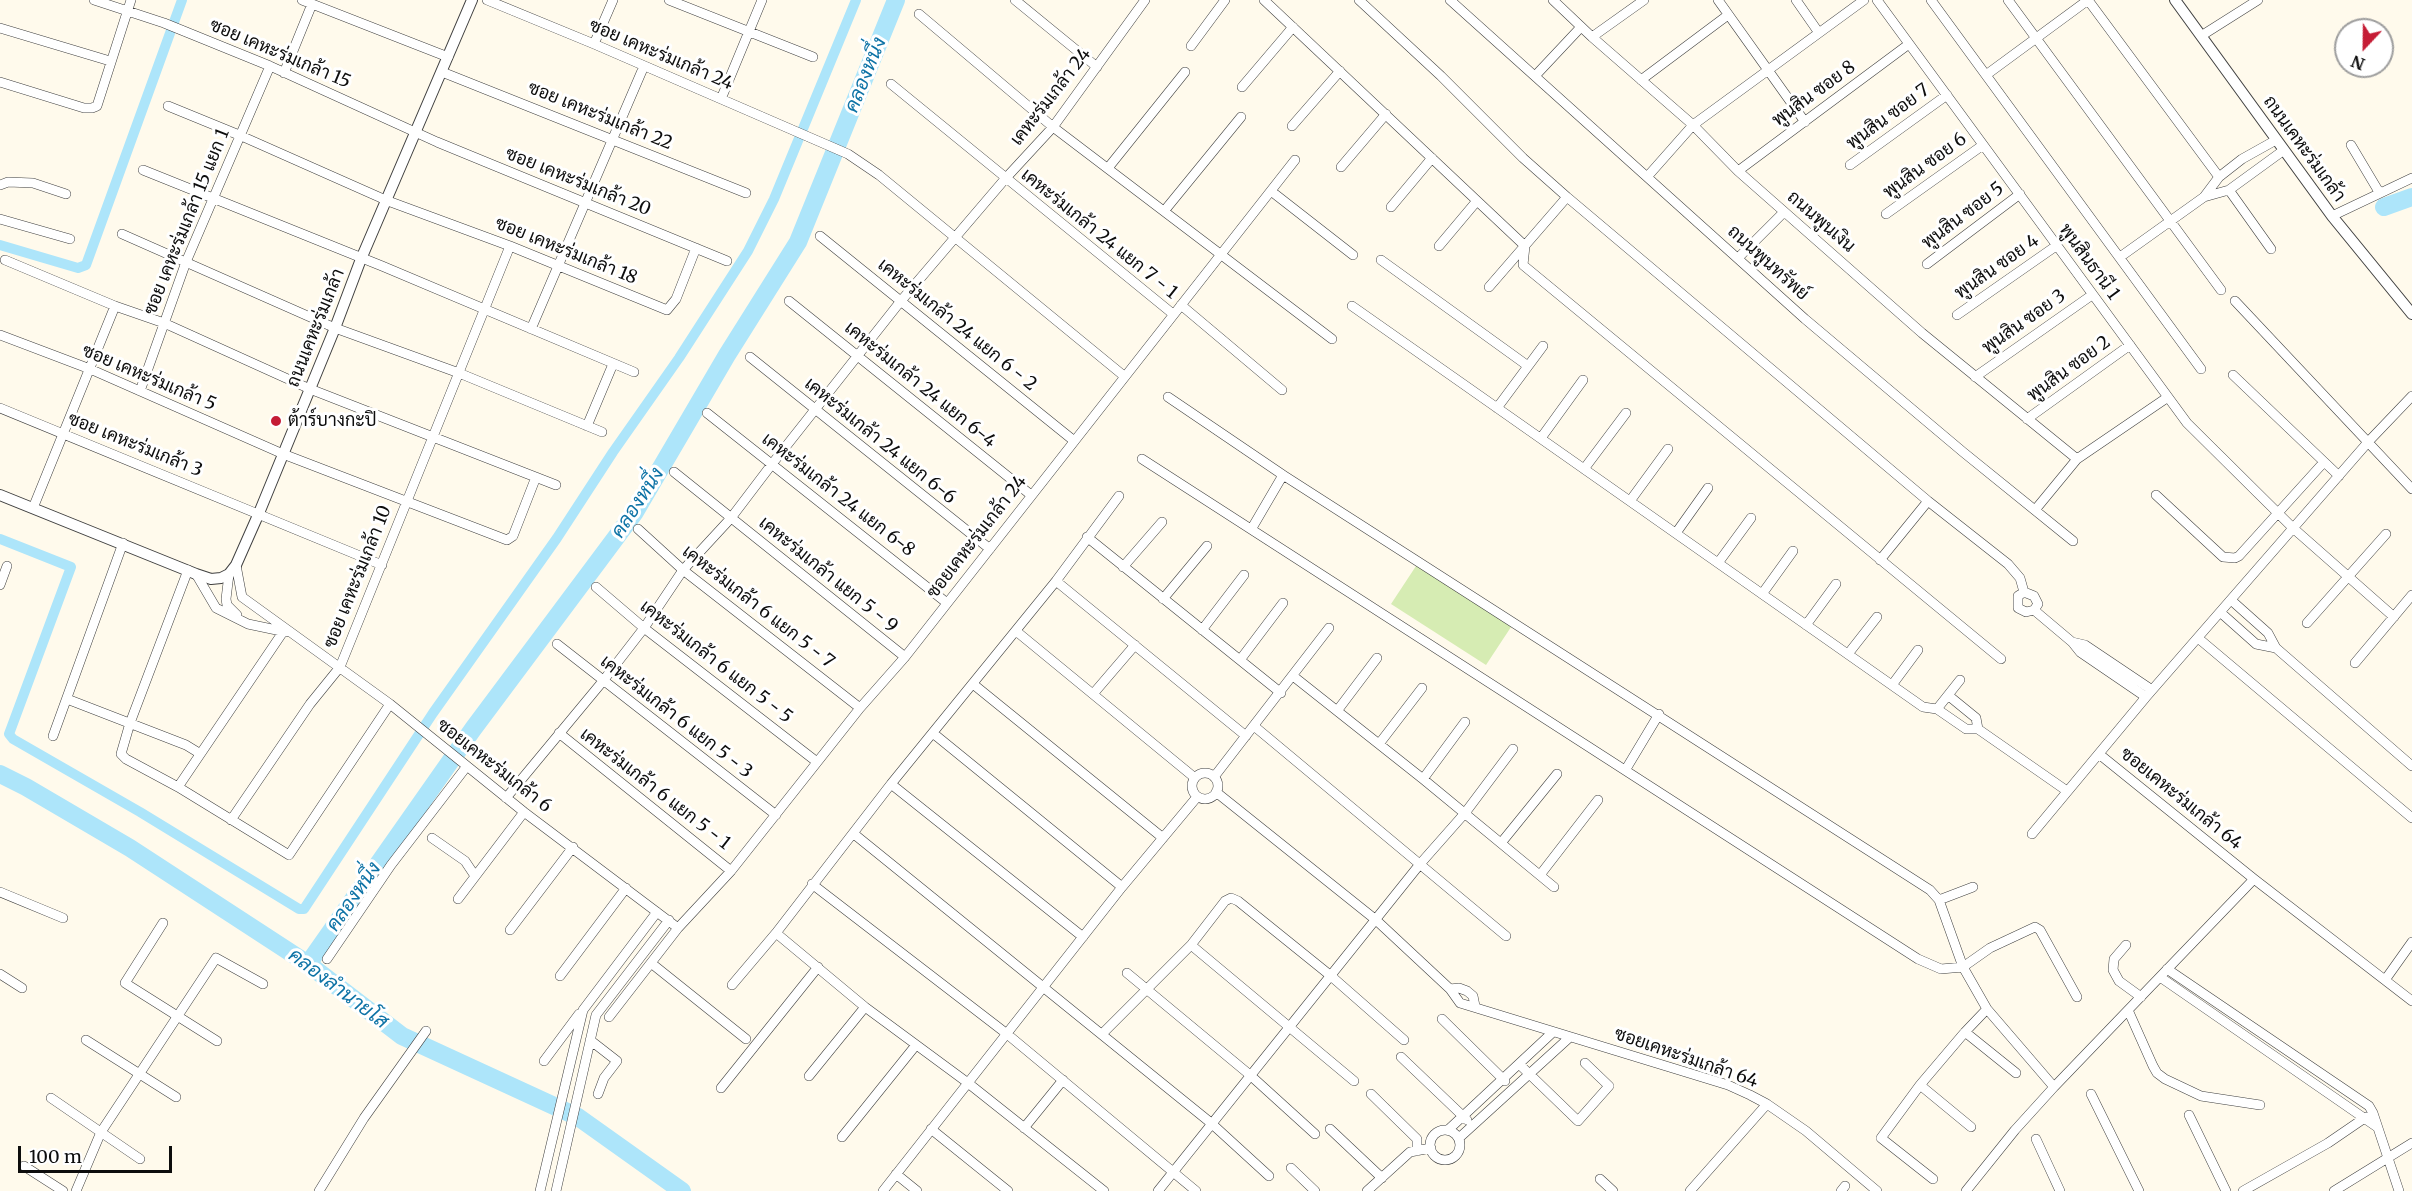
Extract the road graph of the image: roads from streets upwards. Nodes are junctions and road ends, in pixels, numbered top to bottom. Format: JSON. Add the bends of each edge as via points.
{"nodes":[{"id":1,"x":94,"y":0,"type":"edge"},
{"id":2,"x":131,"y":0,"type":"edge"},
{"id":3,"x":471,"y":0,"type":"edge"},
{"id":4,"x":487,"y":0,"type":"edge"},
{"id":5,"x":613,"y":0,"type":"edge"},
{"id":6,"x":669,"y":0,"type":"edge"},
{"id":7,"x":762,"y":0,"type":"edge"},
{"id":8,"x":1015,"y":0,"type":"edge"},
{"id":9,"x":1145,"y":0,"type":"edge"},
{"id":10,"x":1225,"y":0,"type":"edge"},
{"id":11,"x":1264,"y":0,"type":"edge"},
{"id":12,"x":1359,"y":0,"type":"edge"},
{"id":13,"x":1450,"y":0,"type":"edge"},
{"id":14,"x":1553,"y":0,"type":"edge"},
{"id":15,"x":1718,"y":0,"type":"edge"},
{"id":16,"x":1796,"y":0,"type":"edge"},
{"id":17,"x":1864,"y":0,"type":"edge"},
{"id":18,"x":1877,"y":0,"type":"edge"},
{"id":19,"x":1931,"y":0,"type":"edge"},
{"id":20,"x":2008,"y":0,"type":"edge"},
{"id":21,"x":2088,"y":0,"type":"edge"},
{"id":22,"x":2175,"y":0,"type":"edge"},
{"id":23,"x":2259,"y":0,"type":"edge"},
{"id":24,"x":1641,"y":1,"type":"edge"},
{"id":25,"x":307,"y":2,"type":"edge"},
{"id":26,"x":126,"y":11,"type":"junction"},
{"id":27,"x":919,"y":14,"type":"dead end"},
{"id":28,"x":1728,"y":15,"type":"junction"},
{"id":29,"x":1293,"y":27,"type":"junction"},
{"id":30,"x":1581,"y":27,"type":"junction"},
{"id":31,"x":0,"y":28,"type":"edge"},
{"id":32,"x":748,"y":32,"type":"junction"},
{"id":33,"x":1819,"y":33,"type":"junction"},
{"id":34,"x":2201,"y":36,"type":"junction"},
{"id":35,"x":1592,"y":37,"type":"junction"},
{"id":36,"x":2036,"y":38,"type":"junction"},
{"id":37,"x":594,"y":44,"type":"junction"},
{"id":38,"x":1910,"y":44,"type":"junction"},
{"id":39,"x":1191,"y":46,"type":"dead end"},
{"id":40,"x":448,"y":57,"type":"junction"},
{"id":41,"x":813,"y":57,"type":"dead end"},
{"id":42,"x":110,"y":62,"type":"junction"},
{"id":43,"x":270,"y":66,"type":"junction"},
{"id":44,"x":644,"y":66,"type":"junction"},
{"id":45,"x":1096,"y":67,"type":"junction"},
{"id":46,"x":1767,"y":70,"type":"junction"},
{"id":47,"x":1340,"y":71,"type":"junction"},
{"id":48,"x":442,"y":72,"type":"junction"},
{"id":49,"x":1185,"y":72,"type":"dead end"},
{"id":50,"x":284,"y":73,"type":"junction"},
{"id":51,"x":1986,"y":75,"type":"junction"},
{"id":52,"x":1535,"y":76,"type":"junction"},
{"id":53,"x":1641,"y":80,"type":"junction"},
{"id":54,"x":0,"y":82,"type":"edge"},
{"id":55,"x":891,"y":84,"type":"dead end"},
{"id":56,"x":1242,"y":87,"type":"dead end"},
{"id":57,"x":1947,"y":95,"type":"junction"},
{"id":58,"x":721,"y":99,"type":"junction"},
{"id":59,"x":168,"y":106,"type":"dead end"},
{"id":60,"x":1386,"y":114,"type":"junction"},
{"id":61,"x":1241,"y":117,"type":"dead end"},
{"id":62,"x":1805,"y":122,"type":"junction"},
{"id":63,"x":1693,"y":125,"type":"junction"},
{"id":64,"x":1292,"y":126,"type":"dead end"},
{"id":65,"x":1053,"y":127,"type":"junction"},
{"id":66,"x":417,"y":131,"type":"junction"},
{"id":67,"x":239,"y":135,"type":"junction"},
{"id":68,"x":613,"y":138,"type":"junction"},
{"id":69,"x":2276,"y":140,"type":"junction"},
{"id":70,"x":1983,"y":145,"type":"junction"},
{"id":71,"x":2351,"y":145,"type":"dead end"},
{"id":72,"x":2284,"y":150,"type":"junction"},
{"id":73,"x":1432,"y":158,"type":"junction"},
{"id":74,"x":1295,"y":160,"type":"dead end"},
{"id":75,"x":1850,"y":165,"type":"dead end"},
{"id":76,"x":1341,"y":167,"type":"dead end"},
{"id":77,"x":1108,"y":168,"type":"junction"},
{"id":78,"x":2229,"y":169,"type":"junction"},
{"id":79,"x":143,"y":170,"type":"dead end"},
{"id":80,"x":1738,"y":171,"type":"junction"},
{"id":81,"x":1647,"y":177,"type":"junction"},
{"id":82,"x":2219,"y":177,"type":"junction"},
{"id":83,"x":2412,"y":178,"type":"edge"},
{"id":84,"x":1005,"y":179,"type":"junction"},
{"id":85,"x":2239,"y":183,"type":"junction"},
{"id":86,"x":0,"y":185,"type":"edge"},
{"id":87,"x":2229,"y":190,"type":"junction"},
{"id":88,"x":1271,"y":191,"type":"junction"},
{"id":89,"x":2379,"y":192,"type":"junction"},
{"id":90,"x":746,"y":193,"type":"dead end"},
{"id":91,"x":66,"y":194,"type":"dead end"},
{"id":92,"x":2020,"y":194,"type":"junction"},
{"id":93,"x":1567,"y":196,"type":"junction"},
{"id":94,"x":2204,"y":197,"type":"junction"},
{"id":95,"x":212,"y":198,"type":"junction"},
{"id":96,"x":388,"y":201,"type":"junction"},
{"id":97,"x":586,"y":202,"type":"junction"},
{"id":98,"x":1476,"y":202,"type":"junction"},
{"id":99,"x":1391,"y":207,"type":"dead end"},
{"id":100,"x":1165,"y":210,"type":"junction"},
{"id":101,"x":1784,"y":212,"type":"junction"},
{"id":102,"x":1886,"y":214,"type":"dead end"},
{"id":103,"x":2332,"y":216,"type":"junction"},
{"id":104,"x":0,"y":219,"type":"edge"},
{"id":105,"x":2170,"y":221,"type":"junction"},
{"id":106,"x":122,"y":234,"type":"dead end"},
{"id":107,"x":820,"y":236,"type":"dead end"},
{"id":108,"x":955,"y":238,"type":"junction"},
{"id":109,"x":70,"y":239,"type":"dead end"},
{"id":110,"x":510,"y":246,"type":"junction"},
{"id":111,"x":1439,"y":246,"type":"dead end"},
{"id":112,"x":1525,"y":246,"type":"junction"},
{"id":113,"x":2056,"y":246,"type":"junction"},
{"id":114,"x":696,"y":248,"type":"junction"},
{"id":115,"x":2271,"y":249,"type":"dead end"},
{"id":116,"x":1222,"y":255,"type":"junction"},
{"id":117,"x":1353,"y":255,"type":"dead end"},
{"id":118,"x":2120,"y":257,"type":"junction"},
{"id":119,"x":1738,"y":258,"type":"junction"},
{"id":120,"x":361,"y":259,"type":"junction"},
{"id":121,"x":5,"y":260,"type":"dead end"},
{"id":122,"x":1381,"y":260,"type":"dead end"},
{"id":123,"x":728,"y":261,"type":"dead end"},
{"id":124,"x":186,"y":262,"type":"junction"},
{"id":125,"x":1927,"y":264,"type":"dead end"},
{"id":126,"x":559,"y":265,"type":"junction"},
{"id":127,"x":1489,"y":286,"type":"dead end"},
{"id":128,"x":2221,"y":290,"type":"dead end"},
{"id":129,"x":2092,"y":294,"type":"junction"},
{"id":130,"x":789,"y":301,"type":"dead end"},
{"id":131,"x":2235,"y":301,"type":"dead end"},
{"id":132,"x":900,"y":302,"type":"junction"},
{"id":133,"x":1181,"y":305,"type":"junction"},
{"id":134,"x":115,"y":306,"type":"junction"},
{"id":135,"x":1352,"y":306,"type":"dead end"},
{"id":136,"x":484,"y":309,"type":"junction"},
{"id":137,"x":1173,"y":314,"type":"junction"},
{"id":138,"x":2412,"y":314,"type":"edge"},
{"id":139,"x":1957,"y":315,"type":"dead end"},
{"id":140,"x":164,"y":323,"type":"junction"},
{"id":141,"x":335,"y":328,"type":"junction"},
{"id":142,"x":531,"y":329,"type":"junction"},
{"id":143,"x":0,"y":334,"type":"edge"},
{"id":144,"x":1332,"y":339,"type":"dead end"},
{"id":145,"x":2130,"y":345,"type":"junction"},
{"id":146,"x":1543,"y":346,"type":"dead end"},
{"id":147,"x":857,"y":356,"type":"junction"},
{"id":148,"x":750,"y":357,"type":"dead end"},
{"id":149,"x":613,"y":364,"type":"junction"},
{"id":150,"x":1528,"y":366,"type":"junction"},
{"id":151,"x":90,"y":369,"type":"junction"},
{"id":152,"x":2201,"y":369,"type":"dead end"},
{"id":153,"x":634,"y":372,"type":"dead end"},
{"id":154,"x":459,"y":373,"type":"junction"},
{"id":155,"x":2233,"y":375,"type":"dead end"},
{"id":156,"x":1124,"y":376,"type":"junction"},
{"id":157,"x":1976,"y":377,"type":"junction"},
{"id":158,"x":1583,"y":380,"type":"dead end"},
{"id":159,"x":310,"y":390,"type":"junction"},
{"id":160,"x":1282,"y":390,"type":"dead end"},
{"id":161,"x":140,"y":391,"type":"junction"},
{"id":162,"x":1168,"y":396,"type":"dead end"},
{"id":163,"x":2412,"y":396,"type":"edge"},
{"id":164,"x":2168,"y":397,"type":"junction"},
{"id":165,"x":0,"y":408,"type":"edge"},
{"id":166,"x":1497,"y":408,"type":"junction"},
{"id":167,"x":816,"y":411,"type":"junction"},
{"id":168,"x":707,"y":413,"type":"dead end"},
{"id":169,"x":1626,"y":413,"type":"dead end"},
{"id":170,"x":2027,"y":419,"type":"junction"},
{"id":171,"x":587,"y":426,"type":"junction"},
{"id":172,"x":602,"y":432,"type":"dead end"},
{"id":173,"x":63,"y":434,"type":"junction"},
{"id":174,"x":434,"y":436,"type":"junction"},
{"id":175,"x":1541,"y":438,"type":"junction"},
{"id":176,"x":1073,"y":440,"type":"junction"},
{"id":177,"x":2369,"y":441,"type":"junction"},
{"id":178,"x":1668,"y":448,"type":"dead end"},
{"id":179,"x":283,"y":454,"type":"junction"},
{"id":180,"x":1142,"y":459,"type":"dead end"},
{"id":181,"x":2077,"y":459,"type":"junction"},
{"id":182,"x":2324,"y":462,"type":"junction"},
{"id":183,"x":772,"y":464,"type":"junction"},
{"id":184,"x":1584,"y":469,"type":"junction"},
{"id":185,"x":674,"y":472,"type":"dead end"},
{"id":186,"x":1283,"y":475,"type":"junction"},
{"id":187,"x":2339,"y":476,"type":"junction"},
{"id":188,"x":536,"y":477,"type":"junction"},
{"id":189,"x":556,"y":485,"type":"dead end"},
{"id":190,"x":1708,"y":488,"type":"dead end"},
{"id":191,"x":2412,"y":489,"type":"edge"},
{"id":192,"x":0,"y":495,"type":"edge"},
{"id":193,"x":1031,"y":495,"type":"junction"},
{"id":194,"x":2156,"y":495,"type":"dead end"},
{"id":195,"x":1119,"y":496,"type":"dead end"},
{"id":196,"x":407,"y":500,"type":"junction"},
{"id":197,"x":1630,"y":501,"type":"junction"},
{"id":198,"x":1928,"y":501,"type":"junction"},
{"id":199,"x":33,"y":508,"type":"junction"},
{"id":200,"x":2035,"y":510,"type":"junction"},
{"id":201,"x":259,"y":513,"type":"junction"},
{"id":202,"x":2279,"y":513,"type":"junction"},
{"id":203,"x":731,"y":518,"type":"junction"},
{"id":204,"x":1751,"y":518,"type":"dead end"},
{"id":205,"x":1162,"y":522,"type":"dead end"},
{"id":206,"x":1252,"y":528,"type":"junction"},
{"id":207,"x":2293,"y":528,"type":"junction"},
{"id":208,"x":638,"y":529,"type":"dead end"},
{"id":209,"x":1676,"y":533,"type":"junction"},
{"id":210,"x":2386,"y":534,"type":"dead end"},
{"id":211,"x":1087,"y":537,"type":"junction"},
{"id":212,"x":2073,"y":542,"type":"dead end"},
{"id":213,"x":123,"y":543,"type":"junction"},
{"id":214,"x":1207,"y":546,"type":"dead end"},
{"id":215,"x":990,"y":549,"type":"junction"},
{"id":216,"x":1793,"y":551,"type":"dead end"},
{"id":217,"x":1880,"y":560,"type":"junction"},
{"id":218,"x":1718,"y":563,"type":"junction"},
{"id":219,"x":236,"y":565,"type":"junction"},
{"id":220,"x":382,"y":565,"type":"junction"},
{"id":221,"x":7,"y":566,"type":"dead end"},
{"id":222,"x":1123,"y":567,"type":"junction"},
{"id":223,"x":683,"y":570,"type":"junction"},
{"id":224,"x":192,"y":572,"type":"junction"},
{"id":225,"x":229,"y":574,"type":"junction"},
{"id":226,"x":1244,"y":575,"type":"dead end"},
{"id":227,"x":2348,"y":577,"type":"junction"},
{"id":228,"x":1056,"y":581,"type":"junction"},
{"id":229,"x":1836,"y":584,"type":"dead end"},
{"id":230,"x":0,"y":585,"type":"edge"},
{"id":231,"x":596,"y":587,"type":"dead end"},
{"id":232,"x":2024,"y":592,"type":"junction"},
{"id":233,"x":1762,"y":594,"type":"junction"},
{"id":234,"x":2412,"y":596,"type":"edge"},
{"id":235,"x":1163,"y":599,"type":"junction"},
{"id":236,"x":2232,"y":600,"type":"junction"},
{"id":237,"x":947,"y":603,"type":"junction"},
{"id":238,"x":1282,"y":603,"type":"dead end"},
{"id":239,"x":2034,"y":610,"type":"junction"},
{"id":240,"x":2220,"y":612,"type":"junction"},
{"id":241,"x":1877,"y":617,"type":"dead end"},
{"id":242,"x":2394,"y":617,"type":"junction"},
{"id":243,"x":2307,"y":622,"type":"dead end"},
{"id":244,"x":248,"y":624,"type":"junction"},
{"id":245,"x":1806,"y":625,"type":"junction"},
{"id":246,"x":644,"y":628,"type":"junction"},
{"id":247,"x":1329,"y":628,"type":"dead end"},
{"id":248,"x":1202,"y":630,"type":"junction"},
{"id":249,"x":285,"y":631,"type":"junction"},
{"id":250,"x":1016,"y":631,"type":"junction"},
{"id":251,"x":2198,"y":638,"type":"junction"},
{"id":252,"x":557,"y":644,"type":"dead end"},
{"id":253,"x":1135,"y":645,"type":"junction"},
{"id":254,"x":2276,"y":648,"type":"junction"},
{"id":255,"x":1918,"y":650,"type":"dead end"},
{"id":256,"x":1848,"y":654,"type":"junction"},
{"id":257,"x":905,"y":657,"type":"junction"},
{"id":258,"x":1377,"y":658,"type":"dead end"},
{"id":259,"x":2001,"y":659,"type":"dead end"},
{"id":260,"x":1240,"y":660,"type":"junction"},
{"id":261,"x":2355,"y":663,"type":"dead end"},
{"id":262,"x":340,"y":667,"type":"junction"},
{"id":263,"x":1293,"y":676,"type":"junction"},
{"id":264,"x":1960,"y":680,"type":"dead end"},
{"id":265,"x":603,"y":681,"type":"junction"},
{"id":266,"x":973,"y":684,"type":"junction"},
{"id":267,"x":1892,"y":685,"type":"junction"},
{"id":268,"x":1422,"y":688,"type":"dead end"},
{"id":269,"x":1281,"y":693,"type":"junction"},
{"id":270,"x":1093,"y":694,"type":"junction"},
{"id":271,"x":2149,"y":694,"type":"junction"},
{"id":272,"x":1949,"y":696,"type":"junction"},
{"id":273,"x":66,"y":699,"type":"junction"},
{"id":274,"x":390,"y":704,"type":"junction"},
{"id":275,"x":860,"y":708,"type":"junction"},
{"id":276,"x":1937,"y":709,"type":"junction"},
{"id":277,"x":1337,"y":711,"type":"junction"},
{"id":278,"x":1659,"y":714,"type":"junction"},
{"id":279,"x":1465,"y":722,"type":"dead end"},
{"id":280,"x":130,"y":723,"type":"junction"},
{"id":281,"x":1254,"y":726,"type":"junction"},
{"id":282,"x":1978,"y":729,"type":"junction"},
{"id":283,"x":558,"y":734,"type":"junction"},
{"id":284,"x":934,"y":734,"type":"junction"},
{"id":285,"x":53,"y":736,"type":"dead end"},
{"id":286,"x":1246,"y":736,"type":"junction"},
{"id":287,"x":1379,"y":744,"type":"junction"},
{"id":288,"x":1512,"y":749,"type":"dead end"},
{"id":289,"x":199,"y":753,"type":"junction"},
{"id":290,"x":2099,"y":754,"type":"junction"},
{"id":291,"x":817,"y":762,"type":"junction"},
{"id":292,"x":464,"y":764,"type":"junction"},
{"id":293,"x":2412,"y":766,"type":"edge"},
{"id":294,"x":1626,"y":769,"type":"junction"},
{"id":295,"x":1557,"y":774,"type":"dead end"},
{"id":296,"x":1214,"y":777,"type":"junction"},
{"id":297,"x":1195,"y":778,"type":"junction"},
{"id":298,"x":1423,"y":779,"type":"junction"},
{"id":299,"x":891,"y":784,"type":"junction"},
{"id":300,"x":178,"y":787,"type":"junction"},
{"id":301,"x":2067,"y":791,"type":"junction"},
{"id":302,"x":1216,"y":792,"type":"junction"},
{"id":303,"x":1197,"y":796,"type":"junction"},
{"id":304,"x":506,"y":798,"type":"junction"},
{"id":305,"x":1598,"y":800,"type":"dead end"},
{"id":306,"x":524,"y":812,"type":"junction"},
{"id":307,"x":1465,"y":813,"type":"junction"},
{"id":308,"x":776,"y":815,"type":"junction"},
{"id":309,"x":2412,"y":818,"type":"edge"},
{"id":310,"x":231,"y":820,"type":"junction"},
{"id":311,"x":854,"y":834,"type":"junction"},
{"id":312,"x":2032,"y":834,"type":"dead end"},
{"id":313,"x":432,"y":838,"type":"dead end"},
{"id":314,"x":1163,"y":838,"type":"junction"},
{"id":315,"x":1501,"y":843,"type":"junction"},
{"id":316,"x":573,"y":847,"type":"junction"},
{"id":317,"x":1420,"y":864,"type":"junction"},
{"id":318,"x":731,"y":871,"type":"junction"},
{"id":319,"x":1540,"y":875,"type":"junction"},
{"id":320,"x":475,"y":876,"type":"junction"},
{"id":321,"x":2254,"y":879,"type":"junction"},
{"id":322,"x":812,"y":884,"type":"junction"},
{"id":323,"x":1973,"y":886,"type":"dead end"},
{"id":324,"x":1122,"y":887,"type":"junction"},
{"id":325,"x":1554,"y":887,"type":"dead end"},
{"id":326,"x":626,"y":888,"type":"junction"},
{"id":327,"x":0,"y":892,"type":"edge"},
{"id":328,"x":458,"y":899,"type":"dead end"},
{"id":329,"x":1939,"y":900,"type":"junction"},
{"id":330,"x":657,"y":912,"type":"junction"},
{"id":331,"x":63,"y":918,"type":"dead end"},
{"id":332,"x":669,"y":920,"type":"junction"},
{"id":333,"x":1376,"y":920,"type":"junction"},
{"id":334,"x":163,"y":923,"type":"dead end"},
{"id":335,"x":678,"y":928,"type":"junction"},
{"id":336,"x":510,"y":930,"type":"dead end"},
{"id":337,"x":776,"y":933,"type":"junction"},
{"id":338,"x":1506,"y":936,"type":"dead end"},
{"id":339,"x":1083,"y":937,"type":"junction"},
{"id":340,"x":2412,"y":942,"type":"edge"},
{"id":341,"x":1191,"y":945,"type":"junction"},
{"id":342,"x":2127,"y":945,"type":"dead end"},
{"id":343,"x":327,"y":960,"type":"dead end"},
{"id":344,"x":651,"y":963,"type":"junction"},
{"id":345,"x":1963,"y":967,"type":"junction"},
{"id":346,"x":818,"y":968,"type":"junction"},
{"id":347,"x":2167,"y":969,"type":"junction"},
{"id":348,"x":1127,"y":973,"type":"dead end"},
{"id":349,"x":0,"y":974,"type":"edge"},
{"id":350,"x":560,"y":976,"type":"dead end"},
{"id":351,"x":1331,"y":976,"type":"junction"},
{"id":352,"x":2160,"y":976,"type":"junction"},
{"id":353,"x":2385,"y":980,"type":"junction"},
{"id":354,"x":263,"y":984,"type":"dead end"},
{"id":355,"x":732,"y":985,"type":"dead end"},
{"id":356,"x":1044,"y":987,"type":"junction"},
{"id":357,"x":22,"y":988,"type":"dead end"},
{"id":358,"x":1146,"y":989,"type":"junction"},
{"id":359,"x":1450,"y":989,"type":"junction"},
{"id":360,"x":2197,"y":989,"type":"junction"},
{"id":361,"x":2077,"y":997,"type":"dead end"},
{"id":362,"x":2141,"y":997,"type":"junction"},
{"id":363,"x":2191,"y":999,"type":"junction"},
{"id":364,"x":2412,"y":1001,"type":"edge"},
{"id":365,"x":1475,"y":1006,"type":"junction"},
{"id":366,"x":865,"y":1007,"type":"junction"},
{"id":367,"x":583,"y":1010,"type":"junction"},
{"id":368,"x":1987,"y":1010,"type":"junction"},
{"id":369,"x":2128,"y":1010,"type":"junction"},
{"id":370,"x":176,"y":1016,"type":"junction"},
{"id":371,"x":609,"y":1017,"type":"dead end"},
{"id":372,"x":1442,"y":1019,"type":"dead end"},
{"id":373,"x":579,"y":1025,"type":"junction"},
{"id":374,"x":1290,"y":1026,"type":"junction"},
{"id":375,"x":593,"y":1028,"type":"junction"},
{"id":376,"x":426,"y":1031,"type":"dead end"},
{"id":377,"x":1553,"y":1032,"type":"junction"},
{"id":378,"x":1965,"y":1032,"type":"junction"},
{"id":379,"x":1007,"y":1034,"type":"junction"},
{"id":380,"x":1102,"y":1034,"type":"junction"},
{"id":381,"x":1570,"y":1037,"type":"junction"},
{"id":382,"x":746,"y":1039,"type":"dead end"},
{"id":383,"x":86,"y":1040,"type":"dead end"},
{"id":384,"x":590,"y":1040,"type":"junction"},
{"id":385,"x":1404,"y":1040,"type":"dead end"},
{"id":386,"x":217,"y":1041,"type":"dead end"},
{"id":387,"x":916,"y":1045,"type":"junction"},
{"id":388,"x":2280,"y":1045,"type":"junction"},
{"id":389,"x":2273,"y":1056,"type":"junction"},
{"id":390,"x":1401,"y":1057,"type":"dead end"},
{"id":391,"x":544,"y":1061,"type":"dead end"},
{"id":392,"x":1585,"y":1063,"type":"dead end"},
{"id":393,"x":1519,"y":1064,"type":"junction"},
{"id":394,"x":2016,"y":1073,"type":"dead end"},
{"id":395,"x":139,"y":1074,"type":"junction"},
{"id":396,"x":1530,"y":1074,"type":"junction"},
{"id":397,"x":1250,"y":1075,"type":"junction"},
{"id":398,"x":809,"y":1076,"type":"dead end"},
{"id":399,"x":1502,"y":1079,"type":"junction"},
{"id":400,"x":1063,"y":1080,"type":"junction"},
{"id":401,"x":1354,"y":1081,"type":"dead end"},
{"id":402,"x":968,"y":1083,"type":"junction"},
{"id":403,"x":1920,"y":1085,"type":"junction"},
{"id":404,"x":2054,"y":1087,"type":"junction"},
{"id":405,"x":722,"y":1088,"type":"dead end"},
{"id":406,"x":1513,"y":1089,"type":"junction"},
{"id":407,"x":598,"y":1094,"type":"dead end"},
{"id":408,"x":1371,"y":1094,"type":"dead end"},
{"id":409,"x":2091,"y":1094,"type":"dead end"},
{"id":410,"x":176,"y":1097,"type":"dead end"},
{"id":411,"x":51,"y":1098,"type":"dead end"},
{"id":412,"x":1767,"y":1104,"type":"junction"},
{"id":413,"x":2260,"y":1105,"type":"dead end"},
{"id":414,"x":2373,"y":1113,"type":"junction"},
{"id":415,"x":2189,"y":1115,"type":"dead end"},
{"id":416,"x":1463,"y":1116,"type":"junction"},
{"id":417,"x":2364,"y":1119,"type":"junction"},
{"id":418,"x":1211,"y":1123,"type":"junction"},
{"id":419,"x":1473,"y":1126,"type":"junction"},
{"id":420,"x":1971,"y":1127,"type":"dead end"},
{"id":421,"x":2377,"y":1127,"type":"junction"},
{"id":422,"x":1024,"y":1128,"type":"junction"},
{"id":423,"x":931,"y":1129,"type":"junction"},
{"id":424,"x":1330,"y":1129,"type":"dead end"},
{"id":425,"x":1448,"y":1130,"type":"junction"},
{"id":426,"x":100,"y":1132,"type":"junction"},
{"id":427,"x":1315,"y":1134,"type":"dead end"},
{"id":428,"x":842,"y":1137,"type":"dead end"},
{"id":429,"x":1459,"y":1138,"type":"junction"},
{"id":430,"x":2036,"y":1139,"type":"dead end"},
{"id":431,"x":2412,"y":1143,"type":"edge"},
{"id":432,"x":1431,"y":1148,"type":"junction"},
{"id":433,"x":1417,"y":1151,"type":"junction"},
{"id":434,"x":2389,"y":1158,"type":"junction"},
{"id":435,"x":140,"y":1160,"type":"dead end"},
{"id":436,"x":24,"y":1166,"type":"dead end"},
{"id":437,"x":1291,"y":1168,"type":"dead end"},
{"id":438,"x":1173,"y":1172,"type":"junction"},
{"id":439,"x":896,"y":1174,"type":"junction"},
{"id":440,"x":1269,"y":1176,"type":"dead end"},
{"id":441,"x":1382,"y":1178,"type":"junction"},
{"id":442,"x":1600,"y":1179,"type":"dead end"},
{"id":443,"x":1933,"y":1179,"type":"dead end"},
{"id":444,"x":2401,"y":1189,"type":"edge"},
{"id":445,"x":63,"y":1191,"type":"edge"},
{"id":446,"x":76,"y":1191,"type":"edge"},
{"id":447,"x":319,"y":1191,"type":"edge"},
{"id":448,"x":540,"y":1191,"type":"edge"},
{"id":449,"x":556,"y":1191,"type":"edge"},
{"id":450,"x":883,"y":1191,"type":"edge"},
{"id":451,"x":917,"y":1191,"type":"edge"},
{"id":452,"x":1008,"y":1191,"type":"edge"},
{"id":453,"x":1104,"y":1191,"type":"edge"},
{"id":454,"x":1158,"y":1191,"type":"edge"},
{"id":455,"x":1196,"y":1191,"type":"edge"},
{"id":456,"x":1315,"y":1191,"type":"edge"},
{"id":457,"x":1367,"y":1191,"type":"edge"},
{"id":458,"x":1613,"y":1191,"type":"edge"},
{"id":459,"x":1690,"y":1191,"type":"edge"},
{"id":460,"x":1877,"y":1191,"type":"edge"},
{"id":461,"x":1966,"y":1191,"type":"edge"},
{"id":462,"x":2060,"y":1191,"type":"edge"},
{"id":463,"x":2139,"y":1191,"type":"edge"},
{"id":464,"x":2226,"y":1191,"type":"edge"},
{"id":465,"x":2243,"y":1191,"type":"edge"},
{"id":466,"x":2334,"y":1191,"type":"edge"}],
"edges":[{"from":1,"to":26,"type":"street","name":"ซอย เคหะร่มเกล้า 15"},
{"from":2,"to":26,"type":"street"},
{"from":3,"to":40,"type":"street","name":"ถนนเคหะร่มเกล้า"},
{"from":4,"to":37,"type":"street","name":"ซอย เคหะร่มเกล้า 24"},
{"from":5,"to":37,"type":"street"},
{"from":6,"to":32,"type":"street"},
{"from":7,"to":32,"type":"street"},
{"from":8,"to":45,"type":"street"},
{"from":9,"to":45,"type":"street","name":"เคหะร่มเกล้า 24"},
{"from":10,"to":39,"type":"street"},
{"from":11,"to":29,"type":"street"},
{"from":12,"to":93,"type":"street"},
{"from":13,"to":52,"type":"street","name":"ถนนพูนทรัพย์"},
{"from":14,"to":30,"type":"street","name":"ถนนพูนเงิน"},
{"from":15,"to":28,"type":"street"},
{"from":16,"to":33,"type":"street"},
{"from":17,"to":33,"type":"street"},
{"from":18,"to":38,"type":"street","name":"พูนสินธานี 1"},
{"from":19,"to":51,"type":"street"},
{"from":20,"to":36,"type":"street"},
{"from":21,"to":36,"type":"street"},
{"from":21,"to":82,"type":"street"},
{"from":22,"to":34,"type":"street","name":"ถนนเคหะร่มเกล้า"},
{"from":23,"to":34,"type":"street"},
{"from":24,"to":35,"type":"street"},
{"from":25,"to":40,"type":"street"},
{"from":25,"to":50,"type":"street"},
{"from":26,"to":42,"type":"street"},
{"from":26,"to":43,"type":"street","name":"ซอย เคหะร่มเกล้า 15"},
{"from":27,"to":65,"type":"street"},
{"from":28,"to":46,"type":"street"},
{"from":28,"to":53,"type":"street"},
{"from":29,"to":47,"type":"street"},
{"from":29,"to":56,"type":"street"},
{"from":30,"to":35,"type":"street","name":"ถนนพูนเงิน"},
{"from":30,"to":52,"type":"street"},
{"from":31,"to":42,"type":"street"},
{"from":32,"to":41,"type":"street"},
{"from":32,"to":58,"type":"street"},
{"from":33,"to":46,"type":"street"},
{"from":34,"to":69,"type":"street","name":"ถนนเคหะร่มเกล้า"},
{"from":35,"to":53,"type":"street","name":"ถนนพูนเงิน"},
{"from":36,"to":51,"type":"street"},
{"from":36,"to":105,"type":"street"},
{"from":37,"to":44,"type":"street","name":"ซอย เคหะร่มเกล้า 24"},
{"from":38,"to":57,"type":"street","name":"พูนสินธานี 1"},
{"from":38,"to":62,"type":"street","name":"พูนสิน ซอย 8"},
{"from":40,"to":48,"type":"street","name":"ถนนเคหะร่มเกล้า"},
{"from":42,"to":54,"type":"street","via":[[97,106],[92,108]]},
{"from":43,"to":50,"type":"street","name":"ซอย เคหะร่มเกล้า 15"},
{"from":43,"to":67,"type":"street","name":"ซอย เคหะร่มเกล้า 15 แยก 1"},
{"from":44,"to":58,"type":"street","name":"ซอย เคหะร่มเกล้า 24"},
{"from":44,"to":68,"type":"street"},
{"from":45,"to":65,"type":"street","name":"เคหะร่มเกล้า 24"},
{"from":46,"to":62,"type":"street"},
{"from":46,"to":63,"type":"street"},
{"from":47,"to":60,"type":"street"},
{"from":47,"to":64,"type":"street"},
{"from":48,"to":66,"type":"street","name":"ถนนเคหะร่มเกล้า"},
{"from":48,"to":68,"type":"street","name":"ซอย เคหะร่มเกล้า 22"},
{"from":49,"to":77,"type":"street"},
{"from":50,"to":66,"type":"street","name":"ซอย เคหะร่มเกล้า 15"},
{"from":51,"to":118,"type":"street"},
{"from":52,"to":81,"type":"street","name":"ถนนพูนทรัพย์"},
{"from":53,"to":63,"type":"street","name":"ถนนพูนเงิน"},
{"from":55,"to":84,"type":"street","name":"เคหะร่มเกล้า 24 แยก 7 - 1"},
{"from":57,"to":70,"type":"street","name":"พูนสินธานี 1"},
{"from":57,"to":75,"type":"street","name":"พูนสิน ซอย 7"},
{"from":58,"to":108,"type":"street","name":"ซอย เคหะร่มเกล้า 24","via":[[848,154]]},
{"from":59,"to":67,"type":"street","name":"ซอย เคหะร่มเกล้า 18"},
{"from":60,"to":73,"type":"street"},
{"from":60,"to":76,"type":"street"},
{"from":61,"to":100,"type":"street"},
{"from":62,"to":80,"type":"street","name":"พูนสิน ซอย 8"},
{"from":63,"to":80,"type":"street","name":"ถนนพูนเงิน"},
{"from":63,"to":81,"type":"street"},
{"from":65,"to":77,"type":"street"},
{"from":65,"to":84,"type":"street","name":"เคหะร่มเกล้า 24"},
{"from":66,"to":96,"type":"street","name":"ถนนเคหะร่มเกล้า"},
{"from":66,"to":97,"type":"street","name":"ซอย เคหะร่มเกล้า 20"},
{"from":67,"to":95,"type":"street","name":"ซอย เคหะร่มเกล้า 15 แยก 1"},
{"from":67,"to":96,"type":"street","name":"ซอย เคหะร่มเกล้า 18"},
{"from":68,"to":90,"type":"street","name":"ซอย เคหะร่มเกล้า 22"},
{"from":68,"to":97,"type":"street"},
{"from":69,"to":72,"type":"street","name":"ถนนเคหะร่มเกล้า"},
{"from":69,"to":78,"type":"street"},
{"from":70,"to":92,"type":"street","name":"พูนสินธานี 1"},
{"from":70,"to":102,"type":"street","name":"พูนสิน ซอย 6"},
{"from":71,"to":89,"type":"street"},
{"from":72,"to":85,"type":"street"},
{"from":72,"to":103,"type":"street","name":"ถนนเคหะร่มเกล้า"},
{"from":73,"to":98,"type":"street"},
{"from":73,"to":99,"type":"street"},
{"from":74,"to":88,"type":"street","name":"ซอยเคหะร่มเกล้า 24"},
{"from":77,"to":100,"type":"street"},
{"from":78,"to":82,"type":"street"},
{"from":78,"to":85,"type":"street"},
{"from":79,"to":95,"type":"street"},
{"from":80,"to":101,"type":"street","name":"ถนนพูนเงิน"},
{"from":81,"to":119,"type":"street","name":"ถนนพูนทรัพย์"},
{"from":82,"to":94,"type":"street"},
{"from":83,"to":89,"type":"street"},
{"from":84,"to":108,"type":"street","name":"เคหะร่มเกล้า 24"},
{"from":84,"to":137,"type":"street","name":"เคหะร่มเกล้า 24 แยก 7 - 1"},
{"from":85,"to":87,"type":"street"},
{"from":86,"to":91,"type":"street","via":[[33,183]]},
{"from":87,"to":94,"type":"street"},
{"from":87,"to":115,"type":"street"},
{"from":88,"to":116,"type":"street","name":"ซอยเคหะร่มเกล้า 24"},
{"from":88,"to":117,"type":"street"},
{"from":89,"to":103,"type":"street"},
{"from":92,"to":113,"type":"street","name":"พูนสินธานี 1"},
{"from":92,"to":125,"type":"street","name":"พูนสิน ซอย 5"},
{"from":93,"to":112,"type":"street"},
{"from":93,"to":198,"type":"street"},
{"from":94,"to":105,"type":"street"},
{"from":95,"to":120,"type":"street"},
{"from":95,"to":124,"type":"street","name":"ซอย เคหะร่มเกล้า 15 แยก 1"},
{"from":96,"to":110,"type":"street","name":"ซอย เคหะร่มเกล้า 18"},
{"from":96,"to":120,"type":"street","name":"ถนนเคหะร่มเกล้า"},
{"from":97,"to":114,"type":"street","name":"ซอย เคหะร่มเกล้า 20"},
{"from":97,"to":126,"type":"street"},
{"from":98,"to":111,"type":"street"},
{"from":98,"to":112,"type":"street"},
{"from":100,"to":116,"type":"street"},
{"from":101,"to":119,"type":"street"},
{"from":101,"to":157,"type":"street","name":"ถนนพูนเงิน"},
{"from":103,"to":138,"type":"street","name":"ถนนเคหะร่มเกล้า"},
{"from":104,"to":109,"type":"street"},
{"from":105,"to":118,"type":"street"},
{"from":105,"to":128,"type":"street"},
{"from":106,"to":124,"type":"street"},
{"from":107,"to":132,"type":"street","name":"เคหะร่มเกล้า 24 แยก 6 - 2"},
{"from":108,"to":132,"type":"street","name":"เคหะร่มเกล้า 24"},
{"from":108,"to":156,"type":"street","name":"ซอย เคหะร่มเกล้า 24"},
{"from":110,"to":126,"type":"street","name":"ซอย เคหะร่มเกล้า 18"},
{"from":110,"to":136,"type":"street","name":"ซอย เคหะร่มเกล้า 10"},
{"from":112,"to":127,"type":"street"},
{"from":112,"to":217,"type":"street","via":[[1523,265]]},
{"from":113,"to":129,"type":"street","name":"พูนสินธานี 1"},
{"from":113,"to":139,"type":"street","name":"พูนสิน ซอย 4"},
{"from":114,"to":123,"type":"street","name":"ซอย เคหะร่มเกล้า 20"},
{"from":114,"to":126,"type":"street","name":"ซอย เคหะร่มเกล้า 18","via":[[676,299],[667,310]]},
{"from":116,"to":133,"type":"street","name":"ซอยเคหะร่มเกล้า 24"},
{"from":116,"to":144,"type":"street"},
{"from":118,"to":152,"type":"street"},
{"from":119,"to":200,"type":"street","name":"ถนนพูนทรัพย์","via":[[1910,408]]},
{"from":120,"to":136,"type":"street"},
{"from":120,"to":141,"type":"street","name":"ถนนเคหะร่มเกล้า"},
{"from":121,"to":134,"type":"street"},
{"from":122,"to":150,"type":"street"},
{"from":124,"to":140,"type":"street","name":"ซอย เคหะร่มเกล้า 15 แยก 1"},
{"from":124,"to":141,"type":"street"},
{"from":126,"to":142,"type":"street"},
{"from":129,"to":145,"type":"street","name":"พูนสินธานี 1"},
{"from":129,"to":157,"type":"street","name":"พูนสิน ซอย 3"},
{"from":130,"to":147,"type":"street","name":"เคหะร่มเกล้า 24 แยก 6-4"},
{"from":131,"to":177,"type":"street"},
{"from":132,"to":147,"type":"street","name":"เคหะร่มเกล้า 24"},
{"from":132,"to":176,"type":"street","name":"เคหะร่มเกล้า 24 แยก 6 - 2"},
{"from":133,"to":137,"type":"street","name":"ซอยเคหะร่มเกล้า 24"},
{"from":133,"to":160,"type":"street"},
{"from":134,"to":140,"type":"street"},
{"from":134,"to":151,"type":"street"},
{"from":135,"to":166,"type":"street"},
{"from":136,"to":142,"type":"street"},
{"from":136,"to":154,"type":"street","name":"ซอย เคหะร่มเกล้า 10"},
{"from":137,"to":156,"type":"street","name":"ซอยเคหะร่มเกล้า 24"},
{"from":140,"to":159,"type":"street"},
{"from":140,"to":161,"type":"street","name":"ซอย เคหะร่มเกล้า 15 แยก 1"},
{"from":141,"to":154,"type":"street"},
{"from":141,"to":159,"type":"street","name":"ถนนเคหะร่มเกล้า"},
{"from":142,"to":149,"type":"street"},
{"from":143,"to":151,"type":"street","name":"ซอย เคหะร่มเกล้า 5"},
{"from":145,"to":164,"type":"street","name":"พูนสินธานี 1"},
{"from":145,"to":170,"type":"street","name":"พูนสิน ซอย 2"},
{"from":146,"to":150,"type":"street"},
{"from":147,"to":167,"type":"street","name":"เคหะร่มเกล้า 24"},
{"from":147,"to":193,"type":"street","name":"เคหะร่มเกล้า 24 แยก 6-4"},
{"from":148,"to":167,"type":"street","name":"เคหะร่มเกล้า 24 แยก 6-6"},
{"from":149,"to":153,"type":"street"},
{"from":149,"to":171,"type":"street"},
{"from":150,"to":166,"type":"street"},
{"from":151,"to":161,"type":"street","name":"ซอย เคหะร่มเกล้า 5"},
{"from":151,"to":173,"type":"street"},
{"from":154,"to":171,"type":"street"},
{"from":154,"to":174,"type":"street","name":"ซอย เคหะร่มเกล้า 10"},
{"from":155,"to":182,"type":"street"},
{"from":156,"to":176,"type":"street","name":"ซอยเคหะร่มเกล้า 24"},
{"from":157,"to":170,"type":"street","name":"ถนนพูนเงิน"},
{"from":158,"to":175,"type":"street"},
{"from":159,"to":174,"type":"street"},
{"from":159,"to":179,"type":"street","name":"ถนนเคหะร่มเกล้า"},
{"from":161,"to":179,"type":"street","name":"ซอย เคหะร่มเกล้า 5"},
{"from":162,"to":186,"type":"street"},
{"from":163,"to":177,"type":"street","name":"ซอยเคหะร่มเกล้า 64"},
{"from":164,"to":181,"type":"street"},
{"from":164,"to":202,"type":"street","name":"พูนสินธานี 1","via":[[2197,433]]},
{"from":165,"to":173,"type":"street","name":"ซอย เคหะร่มเกล้า 3"},
{"from":166,"to":175,"type":"street"},
{"from":167,"to":183,"type":"street","name":"เคหะร่มเกล้า 24"},
{"from":167,"to":215,"type":"street","name":"เคหะร่มเกล้า 24 แยก 6-6"},
{"from":168,"to":183,"type":"street","name":"เคหะร่มเกล้า 24 แยก 6-8"},
{"from":169,"to":184,"type":"street"},
{"from":170,"to":181,"type":"street","name":"ถนนพูนเงิน"},
{"from":171,"to":172,"type":"street"},
{"from":173,"to":199,"type":"street"},
{"from":173,"to":201,"type":"street","name":"ซอย เคหะร่มเกล้า 3"},
{"from":174,"to":188,"type":"street"},
{"from":174,"to":196,"type":"street","name":"ซอย เคหะร่มเกล้า 10"},
{"from":175,"to":184,"type":"street"},
{"from":176,"to":193,"type":"street","name":"ซอยเคหะร่มเกล้า 24"},
{"from":177,"to":187,"type":"street","name":"ซอยเคหะร่มเกล้า 64"},
{"from":177,"to":191,"type":"street"},
{"from":178,"to":197,"type":"street"},
{"from":179,"to":196,"type":"street","name":"ซอย เคหะร่มเกล้า 10"},
{"from":179,"to":201,"type":"street","name":"ถนนเคหะร่มเกล้า"},
{"from":180,"to":206,"type":"street"},
{"from":181,"to":200,"type":"street"},
{"from":182,"to":187,"type":"street"},
{"from":182,"to":202,"type":"street"},
{"from":183,"to":203,"type":"street","name":"เคหะร่มเกล้า 24"},
{"from":183,"to":237,"type":"street","name":"เคหะร่มเกล้า 24 แยก 6-8"},
{"from":184,"to":197,"type":"street"},
{"from":185,"to":203,"type":"street","name":"เคหะร่มเกล้า แยก 5 - 9"},
{"from":186,"to":206,"type":"street"},
{"from":186,"to":278,"type":"street"},
{"from":187,"to":207,"type":"street","name":"ซอยเคหะร่มเกล้า 64"},
{"from":188,"to":189,"type":"street"},
{"from":188,"to":196,"type":"street","via":[[509,540]]},
{"from":190,"to":209,"type":"street"},
{"from":192,"to":199,"type":"street"},
{"from":193,"to":215,"type":"street","name":"ซอยเคหะร่มเกล้า 24"},
{"from":194,"to":202,"type":"street","via":[[2228,559],[2240,556]]},
{"from":195,"to":211,"type":"street"},
{"from":196,"to":220,"type":"street","name":"ซอย เคหะร่มเกล้า 10"},
{"from":197,"to":209,"type":"street"},
{"from":198,"to":217,"type":"street"},
{"from":198,"to":232,"type":"street","via":[[2008,564],[2020,578]]},
{"from":199,"to":213,"type":"street"},
{"from":200,"to":212,"type":"street","name":"ถนนพูนทรัพย์"},
{"from":201,"to":219,"type":"street","name":"ถนนเคหะร่มเกล้า"},
{"from":201,"to":220,"type":"street","name":"ซอย เคหะร่มเกล้า 3"},
{"from":202,"to":207,"type":"street","name":"พูนสินธานี 1"},
{"from":203,"to":223,"type":"street","name":"เคหะร่มเกล้า 24"},
{"from":203,"to":257,"type":"street","name":"เคหะร่มเกล้า แยก 5 - 9"},
{"from":204,"to":218,"type":"street"},
{"from":205,"to":222,"type":"street"},
{"from":206,"to":294,"type":"street"},
{"from":207,"to":227,"type":"street","name":"พูนสินธานี 1"},
{"from":207,"to":236,"type":"street","name":"ซอยเคหะร่มเกล้า 64"},
{"from":208,"to":223,"type":"street","name":"เคหะร่มเกล้า 6 แยก 5 - 7"},
{"from":209,"to":218,"type":"street"},
{"from":210,"to":227,"type":"street"},
{"from":211,"to":222,"type":"street"},
{"from":211,"to":228,"type":"street"},
{"from":213,"to":224,"type":"street"},
{"from":213,"to":273,"type":"street"},
{"from":214,"to":235,"type":"street"},
{"from":215,"to":237,"type":"street","name":"ซอยเคหะร่มเกล้า 24"},
{"from":216,"to":233,"type":"street"},
{"from":217,"to":259,"type":"street"},
{"from":218,"to":233,"type":"street"},
{"from":219,"to":225,"type":"street","name":"ถนนเคหะร่มเกล้า"},
{"from":219,"to":249,"type":"street","name":"ซอยเคหะร่มเกล้า 6","via":[[242,597]]},
{"from":220,"to":262,"type":"street","name":"ซอย เคหะร่มเกล้า 10"},
{"from":221,"to":230,"type":"street"},
{"from":222,"to":235,"type":"street"},
{"from":223,"to":246,"type":"street","name":"เคหะร่มเกล้า 24"},
{"from":223,"to":275,"type":"street","name":"เคหะร่มเกล้า 6 แยก 5 - 7"},
{"from":224,"to":225,"type":"street","via":[[211,579]]},
{"from":224,"to":244,"type":"street","name":"ซอยเคหะร่มเกล้า 6","via":[[216,608]]},
{"from":224,"to":280,"type":"street"},
{"from":225,"to":244,"type":"street","via":[[227,605]]},
{"from":226,"to":248,"type":"street"},
{"from":227,"to":242,"type":"street","name":"พูนสินธานี 1"},
{"from":227,"to":243,"type":"street"},
{"from":228,"to":250,"type":"street"},
{"from":228,"to":253,"type":"street"},
{"from":229,"to":245,"type":"street"},
{"from":231,"to":246,"type":"street","name":"เคหะร่มเกล้า 6 แยก 5 - 5"},
{"from":232,"to":239,"type":"street","via":[[2034,596],[2038,604]]},
{"from":232,"to":239,"type":"street","via":[[2017,600],[2018,608]]},
{"from":233,"to":245,"type":"street"},
{"from":234,"to":242,"type":"street"},
{"from":235,"to":248,"type":"street"},
{"from":236,"to":240,"type":"street","name":"ซอยเคหะร่มเกล้า 64"},
{"from":236,"to":254,"type":"street","via":[[2268,633]]},
{"from":237,"to":257,"type":"street","name":"ซอยเคหะร่มเกล้า 24"},
{"from":238,"to":260,"type":"street"},
{"from":239,"to":271,"type":"street","via":[[2080,652]]},
{"from":240,"to":251,"type":"street","name":"ซอยเคหะร่มเกล้า 64"},
{"from":240,"to":254,"type":"street","via":[[2256,644]]},
{"from":241,"to":256,"type":"street"},
{"from":242,"to":261,"type":"street"},
{"from":244,"to":249,"type":"street","name":"ซอยเคหะร่มเกล้า 6"},
{"from":245,"to":256,"type":"street"},
{"from":246,"to":265,"type":"street","name":"เคหะร่มเกล้า 24"},
{"from":246,"to":291,"type":"street","name":"เคหะร่มเกล้า 6 แยก 5 - 5"},
{"from":247,"to":263,"type":"street"},
{"from":248,"to":260,"type":"street"},
{"from":249,"to":262,"type":"street","name":"ซอยเคหะร่มเกล้า 6"},
{"from":249,"to":289,"type":"street"},
{"from":250,"to":266,"type":"street"},
{"from":250,"to":270,"type":"street"},
{"from":251,"to":271,"type":"street","name":"ซอยเคหะร่มเกล้า 64"},
{"from":251,"to":309,"type":"street"},
{"from":252,"to":265,"type":"street","name":"เคหะร่มเกล้า 6 แยก 5 - 3"},
{"from":253,"to":270,"type":"street"},
{"from":253,"to":286,"type":"street"},
{"from":254,"to":293,"type":"street"},
{"from":255,"to":267,"type":"street"},
{"from":256,"to":267,"type":"street"},
{"from":257,"to":275,"type":"street","name":"ซอยเคหะร่มเกล้า 24"},
{"from":258,"to":277,"type":"street"},
{"from":260,"to":269,"type":"street"},
{"from":262,"to":274,"type":"street","name":"ซอยเคหะร่มเกล้า 6"},
{"from":262,"to":310,"type":"street","name":"ซอย เคหะร่มเกล้า 10"},
{"from":263,"to":269,"type":"street"},
{"from":263,"to":277,"type":"street"},
{"from":264,"to":272,"type":"street"},
{"from":265,"to":283,"type":"street","name":"เคหะร่มเกล้า 24"},
{"from":265,"to":308,"type":"street","name":"เคหะร่มเกล้า 6 แยก 5 - 3"},
{"from":266,"to":284,"type":"street"},
{"from":266,"to":314,"type":"street"},
{"from":267,"to":276,"type":"street","via":[[1923,707]]},
{"from":268,"to":287,"type":"street"},
{"from":269,"to":281,"type":"street"},
{"from":270,"to":297,"type":"street"},
{"from":271,"to":290,"type":"street","name":"ซอยเคหะร่มเกล้า 64"},
{"from":272,"to":276,"type":"street"},
{"from":272,"to":282,"type":"street","via":[[1976,718]]},
{"from":273,"to":280,"type":"street"},
{"from":273,"to":285,"type":"street"},
{"from":274,"to":292,"type":"street","name":"ซอยเคหะร่มเกล้า 6"},
{"from":274,"to":310,"type":"street","via":[[289,855]]},
{"from":275,"to":291,"type":"street","name":"ซอยเคหะร่มเกล้า 24"},
{"from":276,"to":282,"type":"street","via":[[1966,729]]},
{"from":277,"to":287,"type":"street"},
{"from":278,"to":294,"type":"street"},
{"from":278,"to":329,"type":"street","via":[[1930,890]]},
{"from":279,"to":298,"type":"street"},
{"from":280,"to":289,"type":"street"},
{"from":280,"to":300,"type":"street","via":[[122,756]]},
{"from":281,"to":286,"type":"street"},
{"from":281,"to":317,"type":"street"},
{"from":282,"to":301,"type":"street"},
{"from":283,"to":304,"type":"street","name":"เคหะร่มเกล้า 24"},
{"from":283,"to":318,"type":"street","name":"เคหะร่มเกล้า 6 แยก 5 - 1"},
{"from":284,"to":299,"type":"street"},
{"from":284,"to":324,"type":"street"},
{"from":286,"to":296,"type":"street"},
{"from":287,"to":298,"type":"street"},
{"from":288,"to":307,"type":"street"},
{"from":289,"to":300,"type":"street"},
{"from":290,"to":301,"type":"street"},
{"from":290,"to":321,"type":"street","name":"ซอยเคหะร่มเกล้า 64"},
{"from":291,"to":308,"type":"street","name":"ซอยเคหะร่มเกล้า 24"},
{"from":292,"to":304,"type":"street","name":"ซอยเคหะร่มเกล้า 6"},
{"from":292,"to":343,"type":"street"},
{"from":294,"to":345,"type":"street","via":[[1918,958],[1941,969]]},
{"from":295,"to":315,"type":"street"},
{"from":296,"to":297,"type":"street","via":[[1204,773]]},
{"from":296,"to":302,"type":"street"},
{"from":297,"to":303,"type":"street","via":[[1192,788]]},
{"from":298,"to":307,"type":"street"},
{"from":299,"to":311,"type":"street"},
{"from":299,"to":339,"type":"street"},
{"from":300,"to":310,"type":"street"},
{"from":301,"to":312,"type":"street"},
{"from":302,"to":303,"type":"street","via":[[1208,799]]},
{"from":302,"to":333,"type":"street"},
{"from":303,"to":314,"type":"street"},
{"from":304,"to":306,"type":"street","name":"ซอยเคหะร่มเกล้า 6"},
{"from":305,"to":319,"type":"street"},
{"from":306,"to":316,"type":"street","name":"ซอยเคหะร่มเกล้า 6"},
{"from":306,"to":320,"type":"street"},
{"from":307,"to":315,"type":"street"},
{"from":307,"to":317,"type":"street"},
{"from":308,"to":318,"type":"street","name":"ซอยเคหะร่มเกล้า 24"},
{"from":311,"to":322,"type":"street"},
{"from":311,"to":356,"type":"street"},
{"from":313,"to":320,"type":"street","via":[[465,861]]},
{"from":314,"to":324,"type":"street"},
{"from":315,"to":319,"type":"street"},
{"from":316,"to":326,"type":"street","name":"ซอยเคหะร่มเกล้า 6"},
{"from":316,"to":336,"type":"street"},
{"from":317,"to":333,"type":"street"},
{"from":317,"to":338,"type":"street"},
{"from":318,"to":335,"type":"street","name":"ซอยเคหะร่มเกล้า 24"},
{"from":319,"to":325,"type":"street"},
{"from":320,"to":328,"type":"street"},
{"from":321,"to":347,"type":"street"},
{"from":321,"to":353,"type":"street","name":"ซอยเคหะร่มเกล้า 64"},
{"from":322,"to":337,"type":"street"},
{"from":322,"to":379,"type":"street"},
{"from":323,"to":329,"type":"street"},
{"from":324,"to":339,"type":"street"},
{"from":326,"to":330,"type":"street","name":"ซอยเคหะร่มเกล้า 6"},
{"from":326,"to":350,"type":"street"},
{"from":327,"to":331,"type":"street"},
{"from":329,"to":345,"type":"street"},
{"from":330,"to":332,"type":"street","name":"ซอยเคหะร่มเกล้า 6"},
{"from":330,"to":367,"type":"street"},
{"from":332,"to":335,"type":"street","name":"ซอยเคหะร่มเกล้า 6"},
{"from":332,"to":375,"type":"street","via":[[596,1015]]},
{"from":333,"to":351,"type":"street"},
{"from":333,"to":359,"type":"street"},
{"from":334,"to":370,"type":"street","via":[[125,983]]},
{"from":335,"to":344,"type":"street","name":"ซอยเคหะร่มเกล้า 24"},
{"from":337,"to":346,"type":"street"},
{"from":337,"to":355,"type":"street"},
{"from":339,"to":356,"type":"street"},
{"from":340,"to":353,"type":"street"},
{"from":341,"to":351,"type":"street","via":[[1231,898]]},
{"from":341,"to":358,"type":"street"},
{"from":341,"to":374,"type":"street"},
{"from":342,"to":362,"type":"street","via":[[2114,959],[2113,970],[2119,981]]},
{"from":344,"to":371,"type":"street","name":"ซอยเคหะร่มเกล้า 24"},
{"from":344,"to":382,"type":"street"},
{"from":345,"to":361,"type":"street","via":[[1990,948],[2036,927]]},
{"from":345,"to":368,"type":"street"},
{"from":346,"to":366,"type":"street"},
{"from":346,"to":405,"type":"street"},
{"from":347,"to":352,"type":"street"},
{"from":347,"to":360,"type":"street"},
{"from":348,"to":358,"type":"street"},
{"from":349,"to":357,"type":"street"},
{"from":351,"to":374,"type":"street"},
{"from":351,"to":385,"type":"street"},
{"from":352,"to":362,"type":"street"},
{"from":352,"to":363,"type":"street"},
{"from":353,"to":364,"type":"street","name":"ซอยเคหะร่มเกล้า 64"},
{"from":354,"to":370,"type":"street","via":[[216,957]]},
{"from":356,"to":379,"type":"street"},
{"from":356,"to":380,"type":"street"},
{"from":358,"to":380,"type":"street"},
{"from":358,"to":397,"type":"street"},
{"from":359,"to":365,"type":"street","name":"ซอยเคหะร่มเกล้า 64","via":[[1460,1002]]},
{"from":359,"to":365,"type":"street","via":[[1467,991]]},
{"from":360,"to":363,"type":"street"},
{"from":360,"to":388,"type":"street"},
{"from":362,"to":369,"type":"street"},
{"from":363,"to":389,"type":"street"},
{"from":365,"to":377,"type":"street","name":"ซอยเคหะร่มเกล้า 64"},
{"from":366,"to":387,"type":"street"},
{"from":366,"to":398,"type":"street"},
{"from":367,"to":373,"type":"street"},
{"from":367,"to":391,"type":"street"},
{"from":368,"to":378,"type":"street"},
{"from":368,"to":404,"type":"street"},
{"from":369,"to":404,"type":"street"},
{"from":369,"to":413,"type":"street","via":[[2153,1066],[2165,1079],[2201,1096]]},
{"from":370,"to":386,"type":"street"},
{"from":370,"to":395,"type":"street"},
{"from":372,"to":399,"type":"street"},
{"from":373,"to":375,"type":"street"},
{"from":373,"to":448,"type":"street"},
{"from":374,"to":397,"type":"street"},
{"from":374,"to":401,"type":"street"},
{"from":375,"to":384,"type":"street"},
{"from":376,"to":447,"type":"street","via":[[364,1118]]},
{"from":377,"to":381,"type":"street","name":"ซอยเคหะร่มเกล้า 64"},
{"from":377,"to":393,"type":"street"},
{"from":378,"to":394,"type":"street"},
{"from":378,"to":403,"type":"street"},
{"from":379,"to":400,"type":"street"},
{"from":379,"to":402,"type":"street"},
{"from":380,"to":418,"type":"street"},
{"from":381,"to":396,"type":"street"},
{"from":381,"to":412,"type":"street","name":"ซอยเคหะร่มเกล้า 64","via":[[1728,1085]]},
{"from":383,"to":395,"type":"street"},
{"from":384,"to":407,"type":"street","via":[[617,1061]]},
{"from":384,"to":449,"type":"street"},
{"from":387,"to":402,"type":"street"},
{"from":387,"to":428,"type":"street"},
{"from":388,"to":389,"type":"street"},
{"from":388,"to":414,"type":"street","via":[[2364,1101]]},
{"from":389,"to":417,"type":"street"},
{"from":390,"to":416,"type":"street"},
{"from":392,"to":396,"type":"street","via":[[1609,1086],[1578,1120]]},
{"from":393,"to":396,"type":"street"},
{"from":393,"to":399,"type":"street"},
{"from":395,"to":410,"type":"street"},
{"from":395,"to":426,"type":"street"},
{"from":396,"to":406,"type":"street"},
{"from":397,"to":418,"type":"street"},
{"from":397,"to":427,"type":"street"},
{"from":399,"to":406,"type":"street"},
{"from":399,"to":416,"type":"street"},
{"from":400,"to":422,"type":"street"},
{"from":400,"to":438,"type":"street"},
{"from":402,"to":422,"type":"street"},
{"from":402,"to":423,"type":"street"},
{"from":403,"to":420,"type":"street"},
{"from":403,"to":443,"type":"street","via":[[1881,1138]]},
{"from":404,"to":461,"type":"street"},
{"from":406,"to":419,"type":"street"},
{"from":408,"to":433,"type":"street","via":[[1417,1139]]},
{"from":409,"to":463,"type":"street"},
{"from":411,"to":426,"type":"street"},
{"from":412,"to":459,"type":"street"},
{"from":412,"to":460,"type":"street","name":"ซอยเคหะร่มเกล้า 64","via":[[1806,1131]]},
{"from":414,"to":417,"type":"street"},
{"from":414,"to":421,"type":"street"},
{"from":415,"to":464,"type":"street"},
{"from":416,"to":419,"type":"street"},
{"from":416,"to":425,"type":"street"},
{"from":417,"to":421,"type":"street"},
{"from":417,"to":465,"type":"street"},
{"from":418,"to":438,"type":"street"},
{"from":418,"to":440,"type":"street"},
{"from":419,"to":429,"type":"street"},
{"from":421,"to":434,"type":"street"},
{"from":422,"to":453,"type":"street"},
{"from":423,"to":439,"type":"street"},
{"from":423,"to":452,"type":"street"},
{"from":424,"to":441,"type":"street"},
{"from":425,"to":429,"type":"street"},
{"from":425,"to":432,"type":"street","via":[[1436,1134]]},
{"from":426,"to":435,"type":"street"},
{"from":426,"to":446,"type":"street"},
{"from":429,"to":432,"type":"street","via":[[1458,1153],[1449,1159],[1439,1158]]},
{"from":430,"to":462,"type":"street"},
{"from":431,"to":434,"type":"street"},
{"from":432,"to":433,"type":"street"},
{"from":433,"to":441,"type":"street","via":[[1410,1152]]},
{"from":434,"to":444,"type":"street"},
{"from":434,"to":466,"type":"street"},
{"from":436,"to":445,"type":"street"},
{"from":437,"to":456,"type":"street"},
{"from":438,"to":454,"type":"street"},
{"from":438,"to":455,"type":"street"},
{"from":439,"to":450,"type":"street"},
{"from":439,"to":451,"type":"street"},
{"from":441,"to":457,"type":"street"},
{"from":442,"to":458,"type":"street"}]}
